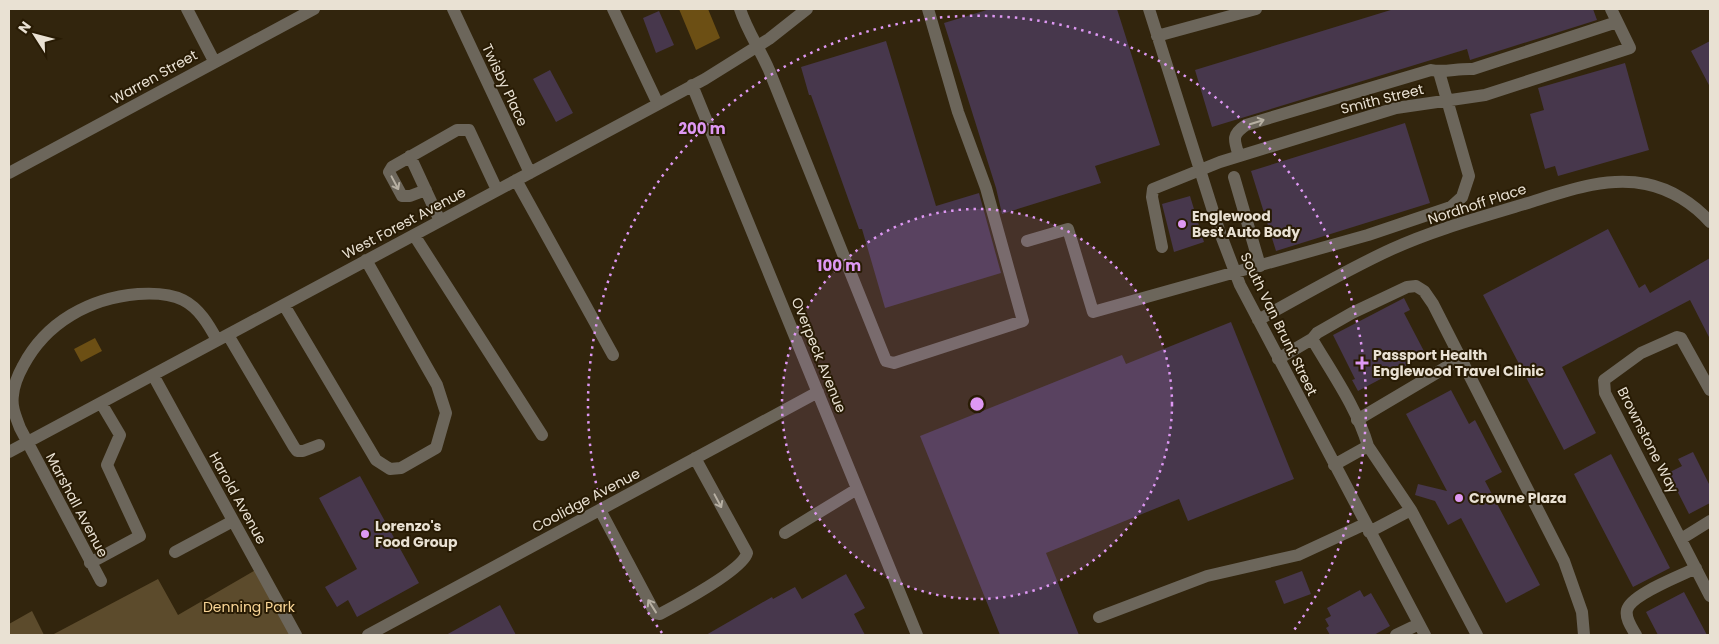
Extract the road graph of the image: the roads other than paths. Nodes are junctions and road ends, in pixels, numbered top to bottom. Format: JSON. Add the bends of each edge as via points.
{"nodes":[{"id":1,"x":187,"y":9,"type":"edge"},
{"id":2,"x":314,"y":9,"type":"edge"},
{"id":3,"x":453,"y":9,"type":"edge"},
{"id":4,"x":613,"y":9,"type":"edge"},
{"id":5,"x":740,"y":9,"type":"edge"},
{"id":6,"x":807,"y":9,"type":"edge"},
{"id":7,"x":928,"y":9,"type":"edge"},
{"id":8,"x":1149,"y":9,"type":"edge"},
{"id":9,"x":1256,"y":9,"type":"edge"},
{"id":10,"x":1611,"y":9,"type":"edge"},
{"id":11,"x":1617,"y":22,"type":"junction"},
{"id":12,"x":1157,"y":36,"type":"junction"},
{"id":13,"x":759,"y":46,"type":"junction"},
{"id":14,"x":214,"y":61,"type":"junction"},
{"id":15,"x":1435,"y":71,"type":"junction"},
{"id":16,"x":692,"y":86,"type":"junction"},
{"id":17,"x":1449,"y":99,"type":"junction"},
{"id":18,"x":658,"y":104,"type":"junction"},
{"id":19,"x":410,"y":156,"type":"junction"},
{"id":20,"x":1238,"y":156,"type":"junction"},
{"id":21,"x":1200,"y":169,"type":"junction"},
{"id":22,"x":9,"y":173,"type":"edge"},
{"id":23,"x":530,"y":173,"type":"junction"},
{"id":24,"x":1234,"y":177,"type":"dead end"},
{"id":25,"x":516,"y":180,"type":"junction"},
{"id":26,"x":426,"y":190,"type":"junction"},
{"id":27,"x":497,"y":190,"type":"junction"},
{"id":28,"x":440,"y":221,"type":"junction"},
{"id":29,"x":1710,"y":222,"type":"edge"},
{"id":30,"x":414,"y":235,"type":"junction"},
{"id":31,"x":1027,"y":241,"type":"dead end"},
{"id":32,"x":1162,"y":247,"type":"dead end"},
{"id":33,"x":366,"y":260,"type":"junction"},
{"id":34,"x":1260,"y":266,"type":"junction"},
{"id":35,"x":1234,"y":273,"type":"junction"},
{"id":36,"x":284,"y":305,"type":"junction"},
{"id":37,"x":1258,"y":320,"type":"junction"},
{"id":38,"x":222,"y":338,"type":"junction"},
{"id":39,"x":1312,"y":339,"type":"junction"},
{"id":40,"x":613,"y":355,"type":"dead end"},
{"id":41,"x":1278,"y":359,"type":"junction"},
{"id":42,"x":1460,"y":359,"type":"junction"},
{"id":43,"x":152,"y":375,"type":"junction"},
{"id":44,"x":1710,"y":390,"type":"edge"},
{"id":45,"x":818,"y":392,"type":"junction"},
{"id":46,"x":101,"y":403,"type":"junction"},
{"id":47,"x":1357,"y":420,"type":"junction"},
{"id":48,"x":542,"y":435,"type":"dead end"},
{"id":49,"x":27,"y":442,"type":"junction"},
{"id":50,"x":320,"y":445,"type":"dead end"},
{"id":51,"x":1368,"y":446,"type":"junction"},
{"id":52,"x":9,"y":452,"type":"edge"},
{"id":53,"x":695,"y":458,"type":"junction"},
{"id":54,"x":1334,"y":465,"type":"junction"},
{"id":55,"x":857,"y":489,"type":"junction"},
{"id":56,"x":600,"y":510,"type":"junction"},
{"id":57,"x":1411,"y":510,"type":"junction"},
{"id":58,"x":233,"y":521,"type":"junction"},
{"id":59,"x":1710,"y":521,"type":"edge"},
{"id":60,"x":1367,"y":528,"type":"junction"},
{"id":61,"x":785,"y":533,"type":"dead end"},
{"id":62,"x":1681,"y":539,"type":"junction"},
{"id":63,"x":175,"y":552,"type":"dead end"},
{"id":64,"x":90,"y":563,"type":"junction"},
{"id":65,"x":1696,"y":568,"type":"junction"},
{"id":66,"x":101,"y":581,"type":"dead end"},
{"id":67,"x":1710,"y":596,"type":"edge"},
{"id":68,"x":1099,"y":618,"type":"dead end"},
{"id":69,"x":1422,"y":630,"type":"edge"},
{"id":70,"x":296,"y":635,"type":"edge"},
{"id":71,"x":368,"y":635,"type":"edge"},
{"id":72,"x":917,"y":635,"type":"edge"},
{"id":73,"x":1396,"y":635,"type":"edge"},
{"id":74,"x":1477,"y":635,"type":"edge"},
{"id":75,"x":1583,"y":635,"type":"edge"},
{"id":76,"x":1636,"y":635,"type":"edge"}],
"edges":[{"from":1,"to":14,"type":"street"},
{"from":2,"to":14,"type":"street","name":"Warren Street"},
{"from":3,"to":23,"type":"street","name":"Twisby Place"},
{"from":4,"to":18,"type":"street"},
{"from":5,"to":13,"type":"street","via":[[746,27]]},
{"from":6,"to":13,"type":"street","name":"West Forest Avenue"},
{"from":7,"to":13,"type":"street","via":[[958,112],[986,188],[1023,321],[894,363],[886,361]]},
{"from":8,"to":12,"type":"street","name":"South Van Brunt Street"},
{"from":9,"to":12,"type":"street"},
{"from":10,"to":11,"type":"street"},
{"from":11,"to":15,"type":"street","via":[[1472,68]]},
{"from":11,"to":17,"type":"street","name":"Smith Street","via":[[1630,48],[1484,95]]},
{"from":12,"to":21,"type":"street","name":"South Van Brunt Street"},
{"from":13,"to":16,"type":"street","name":"West Forest Avenue"},
{"from":14,"to":22,"type":"street","name":"Warren Street"},
{"from":15,"to":17,"type":"street"},
{"from":20,"to":15,"type":"street","one_way":true,"via":[[1234,140],[1237,132],[1246,125]]},
{"from":16,"to":18,"type":"street","name":"West Forest Avenue"},
{"from":16,"to":45,"type":"street","name":"Overpeck Avenue"},
{"from":17,"to":20,"type":"street","name":"Smith Street","via":[[1396,108]]},
{"from":17,"to":34,"type":"street","via":[[1469,176],[1462,197],[1451,208]]},
{"from":18,"to":23,"type":"street","name":"West Forest Avenue"},
{"from":19,"to":26,"type":"street"},
{"from":19,"to":26,"type":"street","one_way":true,"via":[[397,162],[390,172],[402,196]]},
{"from":19,"to":27,"type":"street","via":[[457,130],[469,130]]},
{"from":20,"to":21,"type":"street","name":"Smith Street"},
{"from":21,"to":32,"type":"street","name":"Smith Street","via":[[1153,188]]},
{"from":21,"to":35,"type":"street","name":"South Van Brunt Street"},
{"from":23,"to":25,"type":"street","name":"West Forest Avenue"},
{"from":24,"to":34,"type":"street"},
{"from":25,"to":27,"type":"street","name":"West Forest Avenue"},
{"from":25,"to":40,"type":"street"},
{"from":26,"to":28,"type":"street"},
{"from":27,"to":28,"type":"street","name":"West Forest Avenue"},
{"from":28,"to":30,"type":"street","name":"West Forest Avenue"},
{"from":29,"to":37,"type":"street","name":"Nordhoff Place","via":[[1689,203],[1647,184],[1620,182],[1577,188],[1409,242]]},
{"from":30,"to":33,"type":"street","name":"West Forest Avenue"},
{"from":30,"to":48,"type":"street"},
{"from":31,"to":35,"type":"street","via":[[1068,228],[1093,312]]},
{"from":33,"to":36,"type":"street","name":"West Forest Avenue"},
{"from":33,"to":36,"type":"street","via":[[437,385],[446,413],[436,448],[401,468],[390,468],[376,460]]},
{"from":34,"to":35,"type":"street"},
{"from":35,"to":37,"type":"street","name":"South Van Brunt Street"},
{"from":36,"to":38,"type":"street","name":"West Forest Avenue"},
{"from":37,"to":41,"type":"street","name":"South Van Brunt Street"},
{"from":38,"to":43,"type":"street","name":"West Forest Avenue"},
{"from":38,"to":49,"type":"street","name":"Marshall Avenue","via":[[183,300],[168,295],[116,296],[80,310],[61,321],[44,337],[17,379],[13,408]]},
{"from":38,"to":50,"type":"street","name":"Marshall Avenue","via":[[297,451]]},
{"from":39,"to":41,"type":"street"},
{"from":39,"to":42,"type":"street","via":[[1352,313],[1407,287],[1416,286],[1433,304]]},
{"from":39,"to":47,"type":"street"},
{"from":41,"to":54,"type":"street","name":"South Van Brunt Street"},
{"from":42,"to":47,"type":"street"},
{"from":42,"to":75,"type":"street","via":[[1564,561],[1582,612]]},
{"from":43,"to":46,"type":"street","name":"West Forest Avenue"},
{"from":43,"to":58,"type":"street","name":"Harold Avenue"},
{"from":44,"to":62,"type":"street","name":"Brownstone Way","via":[[1682,338],[1677,337],[1641,353],[1604,380],[1605,394]]},
{"from":45,"to":53,"type":"street","name":"Coolidge Avenue"},
{"from":45,"to":55,"type":"street","name":"Overpeck Avenue"},
{"from":46,"to":49,"type":"street","name":"West Forest Avenue"},
{"from":46,"to":64,"type":"street","via":[[120,436],[107,465],[140,536]]},
{"from":47,"to":51,"type":"street"},
{"from":49,"to":52,"type":"street","name":"West Forest Avenue"},
{"from":49,"to":64,"type":"street","name":"Marshall Avenue"},
{"from":51,"to":54,"type":"street"},
{"from":51,"to":57,"type":"street"},
{"from":53,"to":56,"type":"street","name":"Coolidge Avenue"},
{"from":53,"to":56,"type":"street","one_way":true,"via":[[747,553],[700,593],[660,614],[655,613]]},
{"from":54,"to":60,"type":"street","name":"South Van Brunt Street"},
{"from":55,"to":61,"type":"street"},
{"from":55,"to":72,"type":"street","name":"Overpeck Avenue"},
{"from":56,"to":71,"type":"street","name":"Coolidge Avenue"},
{"from":57,"to":60,"type":"street"},
{"from":57,"to":74,"type":"street"},
{"from":58,"to":63,"type":"street"},
{"from":58,"to":70,"type":"street","name":"Harold Avenue"},
{"from":59,"to":62,"type":"street"},
{"from":60,"to":68,"type":"street","via":[[1298,555],[1207,576]]},
{"from":60,"to":69,"type":"street","name":"South Van Brunt Street"},
{"from":62,"to":65,"type":"street","name":"Brownstone Way"},
{"from":64,"to":66,"type":"street","name":"Marshall Avenue"},
{"from":65,"to":67,"type":"street","name":"Brownstone Way"},
{"from":65,"to":76,"type":"street","via":[[1634,598],[1627,608],[1627,617]]},
{"from":69,"to":73,"type":"street"}]}
